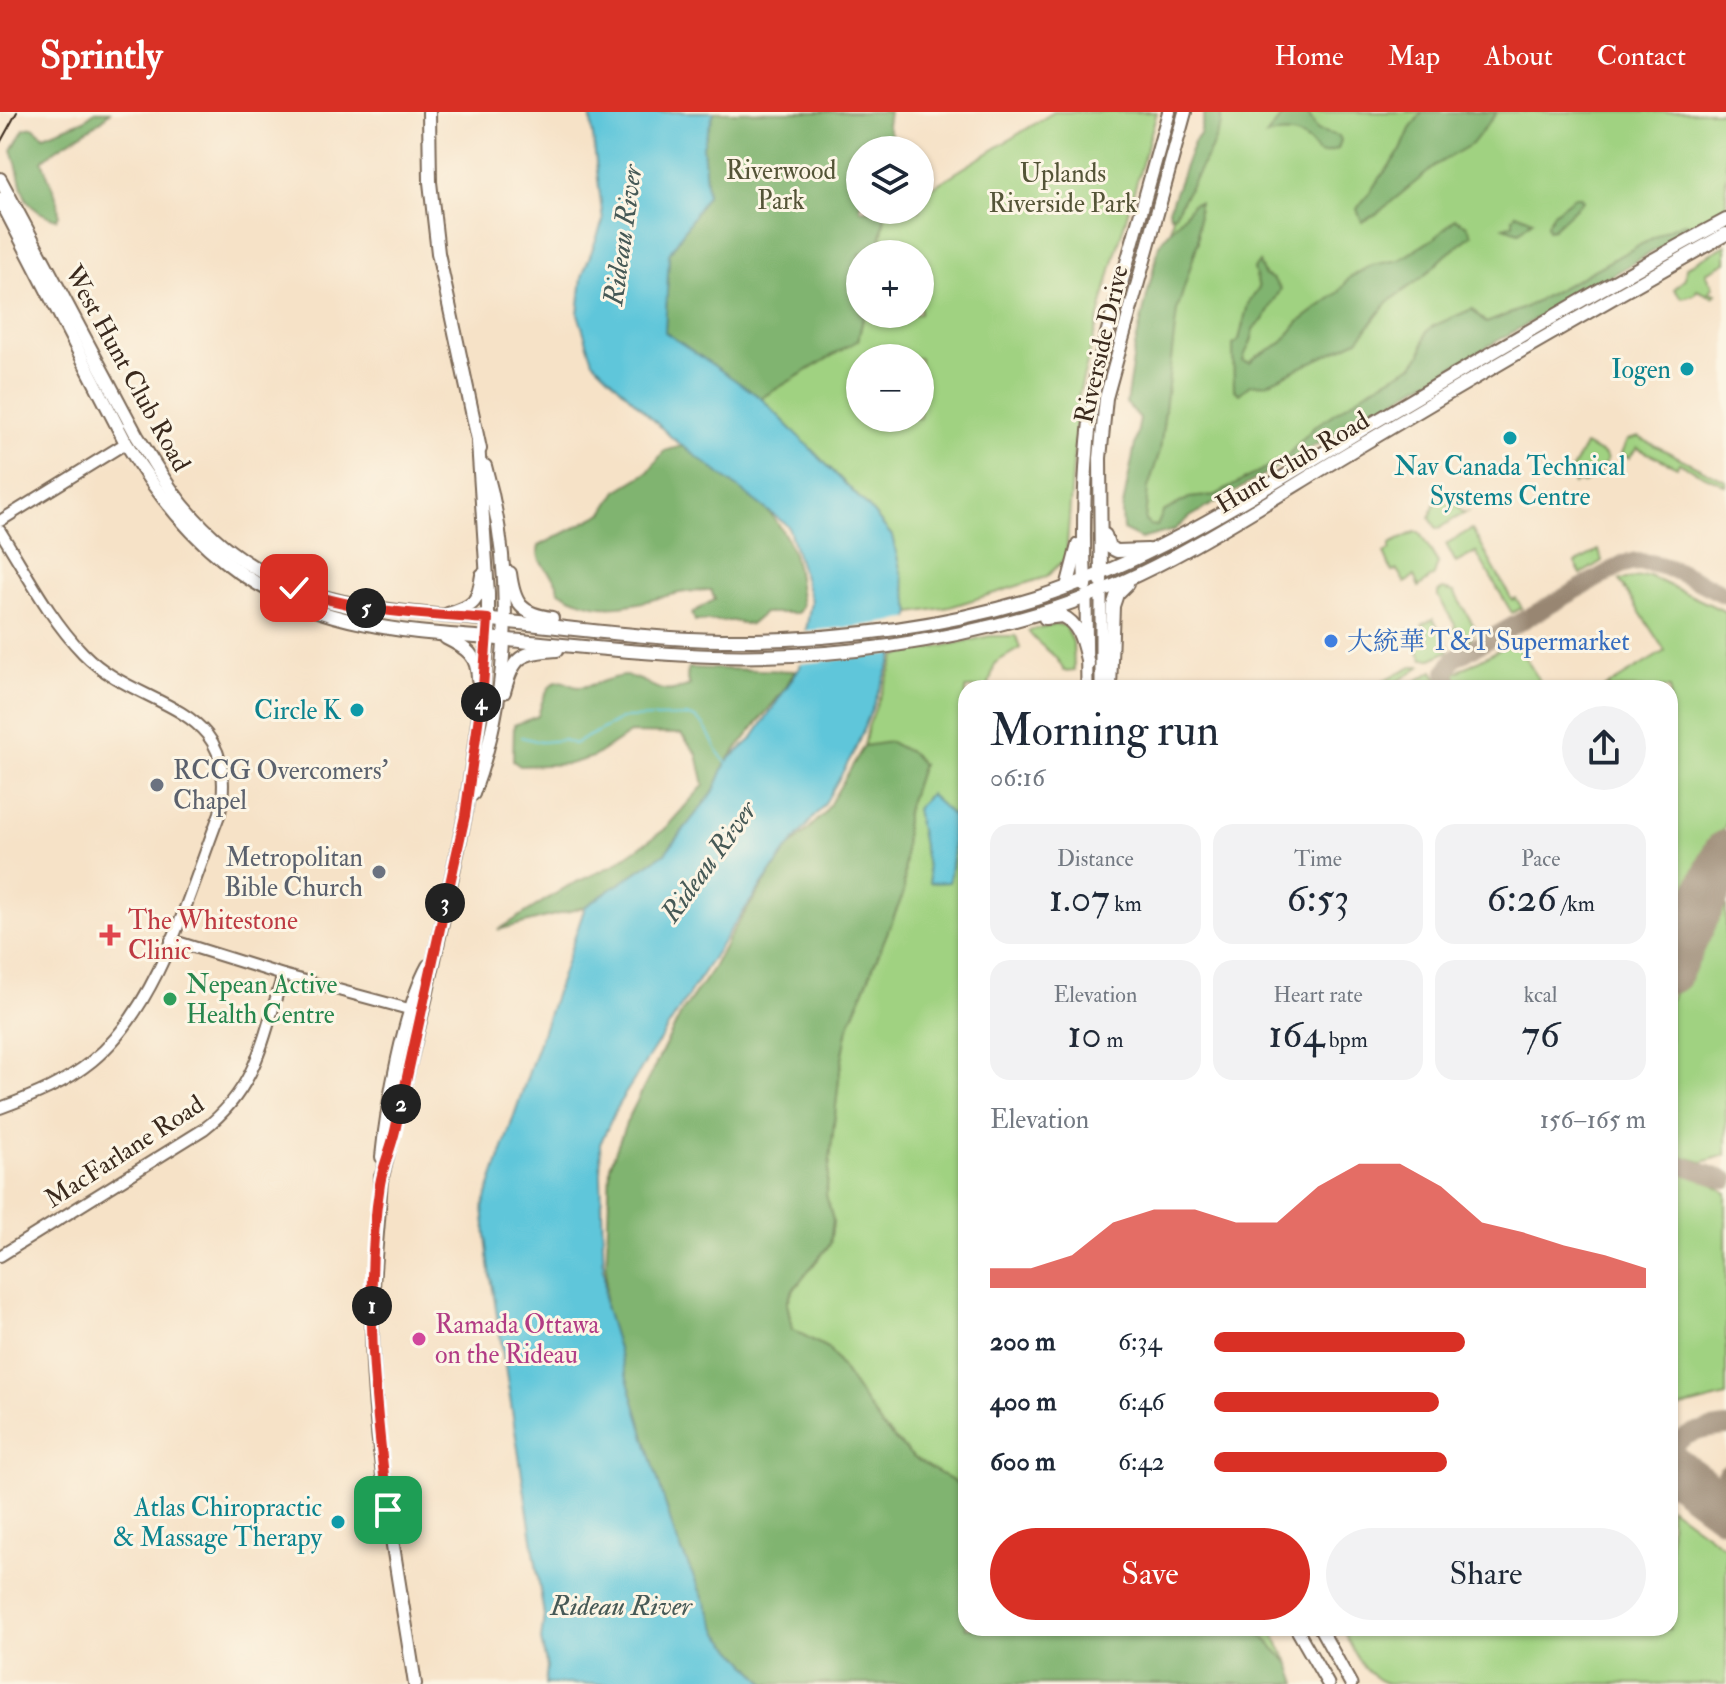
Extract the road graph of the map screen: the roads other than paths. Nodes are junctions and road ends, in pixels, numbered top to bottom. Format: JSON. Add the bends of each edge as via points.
{"nodes":[{"id":1,"x":429,"y":112,"type":"edge"},
{"id":2,"x":1169,"y":112,"type":"edge"},
{"id":3,"x":1185,"y":112,"type":"edge"},
{"id":4,"x":0,"y":179,"type":"edge"},
{"id":5,"x":0,"y":199,"type":"edge"},
{"id":6,"x":1726,"y":220,"type":"edge"},
{"id":7,"x":1726,"y":234,"type":"edge"},
{"id":8,"x":35,"y":255,"type":"junction"},
{"id":9,"x":132,"y":440,"type":"junction"},
{"id":10,"x":478,"y":442,"type":"junction"},
{"id":11,"x":1296,"y":477,"type":"junction"},
{"id":12,"x":1101,"y":511,"type":"junction"},
{"id":13,"x":1083,"y":518,"type":"junction"},
{"id":14,"x":498,"y":520,"type":"junction"},
{"id":15,"x":0,"y":521,"type":"edge"},
{"id":16,"x":0,"y":531,"type":"edge"},
{"id":17,"x":1155,"y":549,"type":"junction"},
{"id":18,"x":486,"y":552,"type":"junction"},
{"id":19,"x":1101,"y":574,"type":"junction"},
{"id":20,"x":1132,"y":579,"type":"junction"},
{"id":21,"x":1085,"y":581,"type":"junction"},
{"id":22,"x":1067,"y":587,"type":"junction"},
{"id":23,"x":1101,"y":592,"type":"junction"},
{"id":24,"x":1086,"y":597,"type":"junction"},
{"id":25,"x":440,"y":616,"type":"junction"},
{"id":26,"x":488,"y":619,"type":"junction"},
{"id":27,"x":1015,"y":620,"type":"junction"},
{"id":28,"x":504,"y":621,"type":"junction"},
{"id":29,"x":439,"y":634,"type":"junction"},
{"id":30,"x":853,"y":634,"type":"joint"},
{"id":31,"x":675,"y":637,"type":"junction"},
{"id":32,"x":488,"y":638,"type":"junction"},
{"id":33,"x":503,"y":639,"type":"junction"},
{"id":34,"x":614,"y":649,"type":"junction"},
{"id":35,"x":850,"y":650,"type":"joint"},
{"id":36,"x":1088,"y":664,"type":"junction"},
{"id":37,"x":1087,"y":680,"type":"edge"},
{"id":38,"x":1101,"y":680,"type":"edge"},
{"id":39,"x":1110,"y":680,"type":"edge"},
{"id":40,"x":477,"y":715,"type":"junction"},
{"id":41,"x":493,"y":722,"type":"junction"},
{"id":42,"x":476,"y":729,"type":"junction"},
{"id":43,"x":489,"y":741,"type":"junction"},
{"id":44,"x":465,"y":816,"type":"junction"},
{"id":45,"x":171,"y":940,"type":"junction"},
{"id":46,"x":283,"y":975,"type":"junction"},
{"id":47,"x":417,"y":1011,"type":"junction"},
{"id":48,"x":0,"y":1108,"type":"edge"},
{"id":49,"x":0,"y":1256,"type":"edge"},
{"id":50,"x":1301,"y":1636,"type":"edge"},
{"id":51,"x":1324,"y":1636,"type":"edge"},
{"id":52,"x":415,"y":1684,"type":"edge"},
{"id":53,"x":1328,"y":1684,"type":"edge"},
{"id":54,"x":1351,"y":1684,"type":"edge"}],
"edges":[{"from":1,"to":10,"type":"main road","via":[[435,239]]},
{"from":2,"to":13,"type":"main road","name":"Riverside Drive","via":[[1098,366],[1087,432]]},
{"from":3,"to":12,"type":"main road","name":"Riverside Drive","via":[[1106,398]]},
{"from":4,"to":8,"type":"main road","name":"West Hunt Club Road"},
{"from":5,"to":8,"type":"main road","name":"West Hunt Club Road"},
{"from":6,"to":11,"type":"main road","name":"Hunt Club Road","via":[[1540,325]]},
{"from":7,"to":11,"type":"main road","name":"Hunt Club Road"},
{"from":8,"to":9,"type":"main road","name":"West Hunt Club Road"},
{"from":9,"to":15,"type":"street"},
{"from":9,"to":25,"type":"main road","name":"West Hunt Club Road","via":[[186,509],[257,570],[326,600]]},
{"from":9,"to":29,"type":"main road","name":"West Hunt Club Road","via":[[156,491],[180,521],[253,581],[346,620]]},
{"from":10,"to":14,"type":"main road"},
{"from":10,"to":18,"type":"main road"},
{"from":11,"to":17,"type":"main road","name":"Hunt Club Road"},
{"from":11,"to":20,"type":"main road","name":"Hunt Club Road","via":[[1223,529]]},
{"from":12,"to":17,"type":"main road","via":[[1111,549]]},
{"from":12,"to":19,"type":"main road","name":"Riverside Drive"},
{"from":13,"to":21,"type":"main road","name":"Riverside Drive"},
{"from":13,"to":22,"type":"main road"},
{"from":14,"to":28,"type":"main road"},
{"from":14,"to":31,"type":"main road","via":[[513,593],[522,608],[538,616]]},
{"from":16,"to":45,"type":"street","via":[[84,654],[113,678],[192,718],[219,757],[224,794],[220,813]]},
{"from":17,"to":19,"type":"main road","name":"Hunt Club Road"},
{"from":18,"to":25,"type":"main road","via":[[478,598]]},
{"from":18,"to":26,"type":"main road"},
{"from":19,"to":21,"type":"main road","name":"Hunt Club Road"},
{"from":19,"to":23,"type":"main road","name":"Riverside Drive"},
{"from":20,"to":23,"type":"main road","name":"Hunt Club Road"},
{"from":20,"to":39,"type":"main road","via":[[1113,606]]},
{"from":21,"to":22,"type":"main road","name":"Hunt Club Road"},
{"from":21,"to":24,"type":"main road","name":"Riverside Drive"},
{"from":22,"to":30,"type":"main road","name":"Hunt Club Road","via":[[970,614]]},
{"from":23,"to":24,"type":"main road","name":"Hunt Club Road"},
{"from":23,"to":38,"type":"main road","name":"Riverside Drive"},
{"from":24,"to":27,"type":"main road","name":"Hunt Club Road"},
{"from":24,"to":36,"type":"main road","name":"Riverside Drive"},
{"from":25,"to":26,"type":"main road","name":"West Hunt Club Road"},
{"from":26,"to":28,"type":"main road","name":"West Hunt Club Road"},
{"from":26,"to":32,"type":"main road"},
{"from":27,"to":35,"type":"main road","name":"Hunt Club Road"},
{"from":27,"to":36,"type":"main road","via":[[1067,618],[1080,634]]},
{"from":28,"to":31,"type":"main road","name":"West Hunt Club Road"},
{"from":28,"to":33,"type":"main road"},
{"from":29,"to":32,"type":"main road","name":"West Hunt Club Road"},
{"from":29,"to":40,"type":"main road","via":[[476,660]]},
{"from":30,"to":31,"type":"main road","name":"West Hunt Club Road"},
{"from":32,"to":33,"type":"main road","name":"West Hunt Club Road"},
{"from":32,"to":40,"type":"main road"},
{"from":33,"to":34,"type":"main road","name":"West Hunt Club Road"},
{"from":33,"to":41,"type":"main road"},
{"from":34,"to":35,"type":"main road","name":"West Hunt Club Road","via":[[730,656]]},
{"from":34,"to":41,"type":"main road","via":[[527,653],[513,665]]},
{"from":36,"to":37,"type":"main road","name":"Riverside Drive"},
{"from":40,"to":42,"type":"main road"},
{"from":41,"to":43,"type":"main road"},
{"from":42,"to":43,"type":"main road"},
{"from":42,"to":44,"type":"main road"},
{"from":43,"to":44,"type":"main road"},
{"from":44,"to":47,"type":"main road"},
{"from":45,"to":46,"type":"street"},
{"from":45,"to":48,"type":"street","via":[[139,1008],[108,1047],[49,1089]]},
{"from":46,"to":47,"type":"street"},
{"from":46,"to":49,"type":"street","name":"MacFarlane Road","via":[[253,1070],[223,1114]]},
{"from":47,"to":52,"type":"main road","via":[[381,1181],[372,1315],[375,1403]]},
{"from":50,"to":53,"type":"main road"},
{"from":51,"to":54,"type":"main road"}]}
